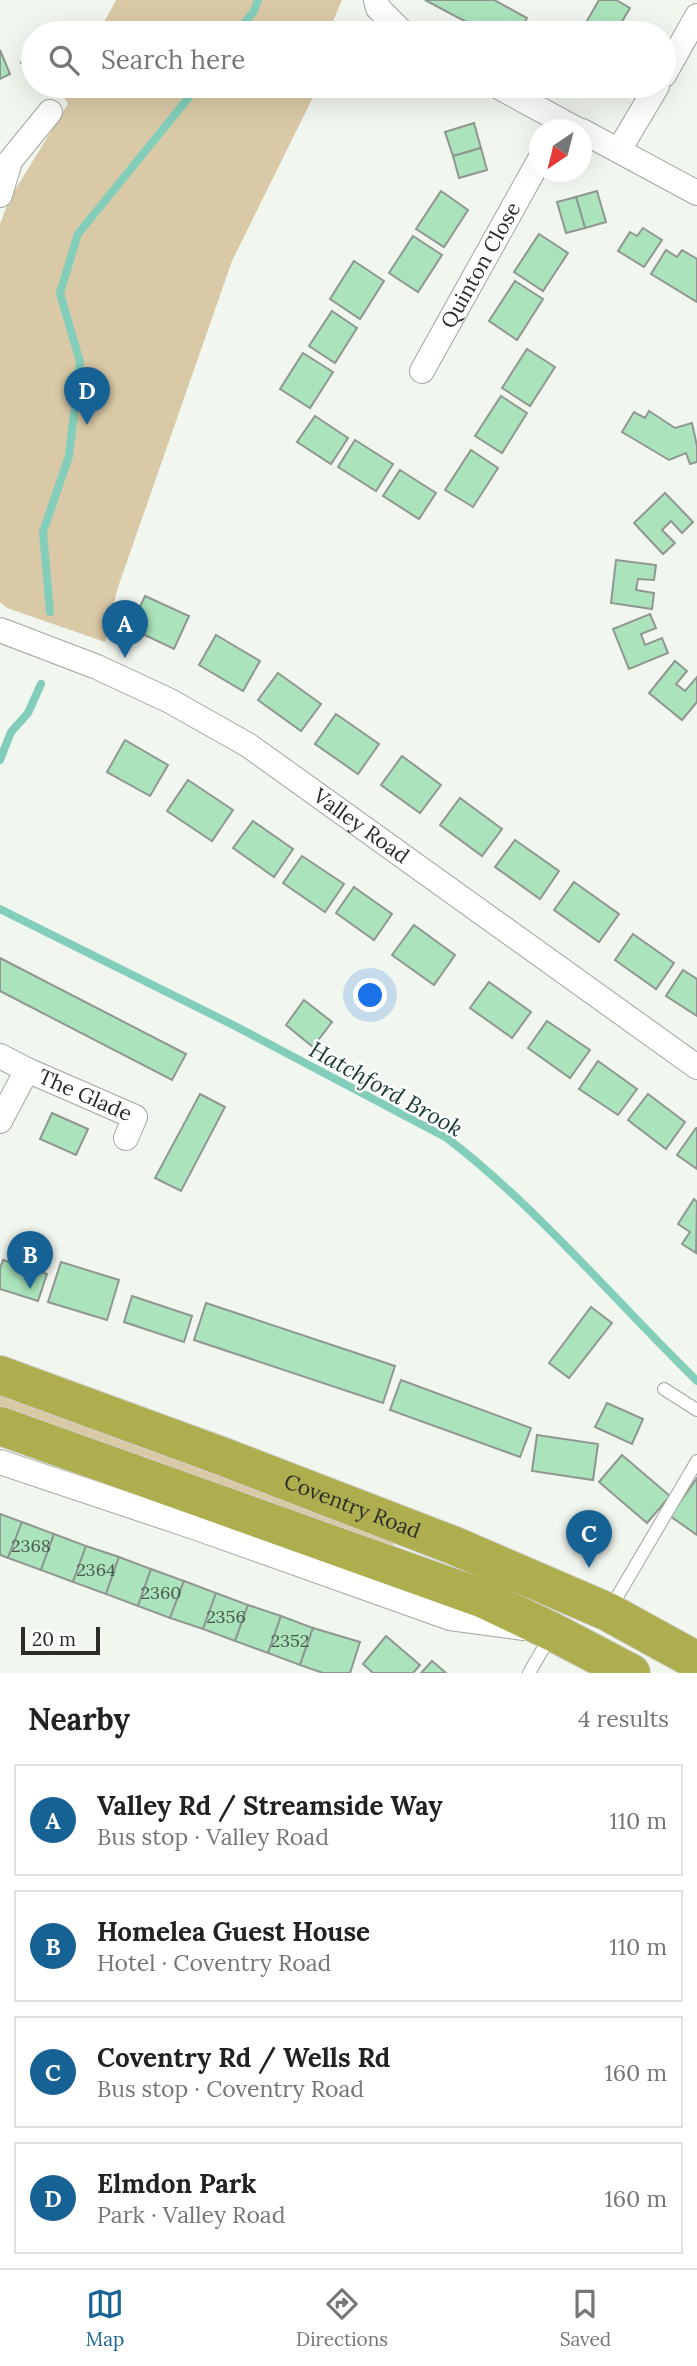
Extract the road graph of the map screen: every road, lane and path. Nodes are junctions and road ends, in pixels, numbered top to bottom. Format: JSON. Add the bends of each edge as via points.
{"nodes":[{"id":1,"x":376,"y":0,"type":"edge"},
{"id":2,"x":697,"y":16,"type":"edge"},
{"id":3,"x":391,"y":21,"type":"edge"},
{"id":4,"x":676,"y":54,"type":"edge"},
{"id":5,"x":518,"y":98,"type":"edge"},
{"id":6,"x":650,"y":98,"type":"edge"},
{"id":7,"x":50,"y":112,"type":"dead end"},
{"id":8,"x":554,"y":119,"type":"edge"},
{"id":9,"x":592,"y":138,"type":"edge"},
{"id":10,"x":619,"y":150,"type":"junction"},
{"id":11,"x":5,"y":158,"type":"edge"},
{"id":12,"x":529,"y":179,"type":"edge"},
{"id":13,"x":697,"y":193,"type":"edge"},
{"id":14,"x":0,"y":195,"type":"edge"},
{"id":15,"x":422,"y":371,"type":"dead end"},
{"id":16,"x":0,"y":631,"type":"edge"},
{"id":17,"x":0,"y":1056,"type":"edge"},
{"id":18,"x":697,"y":1067,"type":"edge"},
{"id":19,"x":27,"y":1070,"type":"junction"},
{"id":20,"x":0,"y":1121,"type":"edge"},
{"id":21,"x":126,"y":1138,"type":"dead end"},
{"id":22,"x":0,"y":1375,"type":"edge"},
{"id":23,"x":664,"y":1389,"type":"dead end"},
{"id":24,"x":697,"y":1410,"type":"edge"},
{"id":25,"x":0,"y":1426,"type":"edge"},
{"id":26,"x":697,"y":1461,"type":"edge"},
{"id":27,"x":0,"y":1462,"type":"edge"},
{"id":28,"x":608,"y":1612,"type":"junction"},
{"id":29,"x":552,"y":1632,"type":"junction"},
{"id":30,"x":697,"y":1661,"type":"edge"},
{"id":31,"x":529,"y":1673,"type":"edge"},
{"id":32,"x":631,"y":1673,"type":"edge"}],
"edges":[{"from":1,"to":3,"type":"street"},
{"from":2,"to":4,"type":"street"},
{"from":5,"to":8,"type":"street"},
{"from":6,"to":10,"type":"street"},
{"from":7,"to":11,"type":"street"},
{"from":9,"to":10,"type":"street"},
{"from":10,"to":13,"type":"street"},
{"from":11,"to":14,"type":"street"},
{"from":12,"to":15,"type":"street","name":"Quinton Close"},
{"from":16,"to":18,"type":"street","name":"Valley Road","via":[[97,667],[248,745]]},
{"from":17,"to":19,"type":"street"},
{"from":19,"to":20,"type":"street","name":"The Glade"},
{"from":19,"to":21,"type":"street","name":"The Glade","via":[[135,1117]]},
{"from":22,"to":28,"type":"highway","name":"Coventry Road","via":[[455,1546]]},
{"from":23,"to":24,"type":"lane"},
{"from":25,"to":29,"type":"highway","name":"Coventry Road","via":[[484,1599]]},
{"from":26,"to":28,"type":"lane"},
{"from":27,"to":29,"type":"street","name":"Coventry Road","via":[[450,1618]]},
{"from":28,"to":30,"type":"highway","name":"Coventry Road"},
{"from":29,"to":31,"type":"lane"},
{"from":29,"to":32,"type":"highway","name":"Coventry Road"}]}
